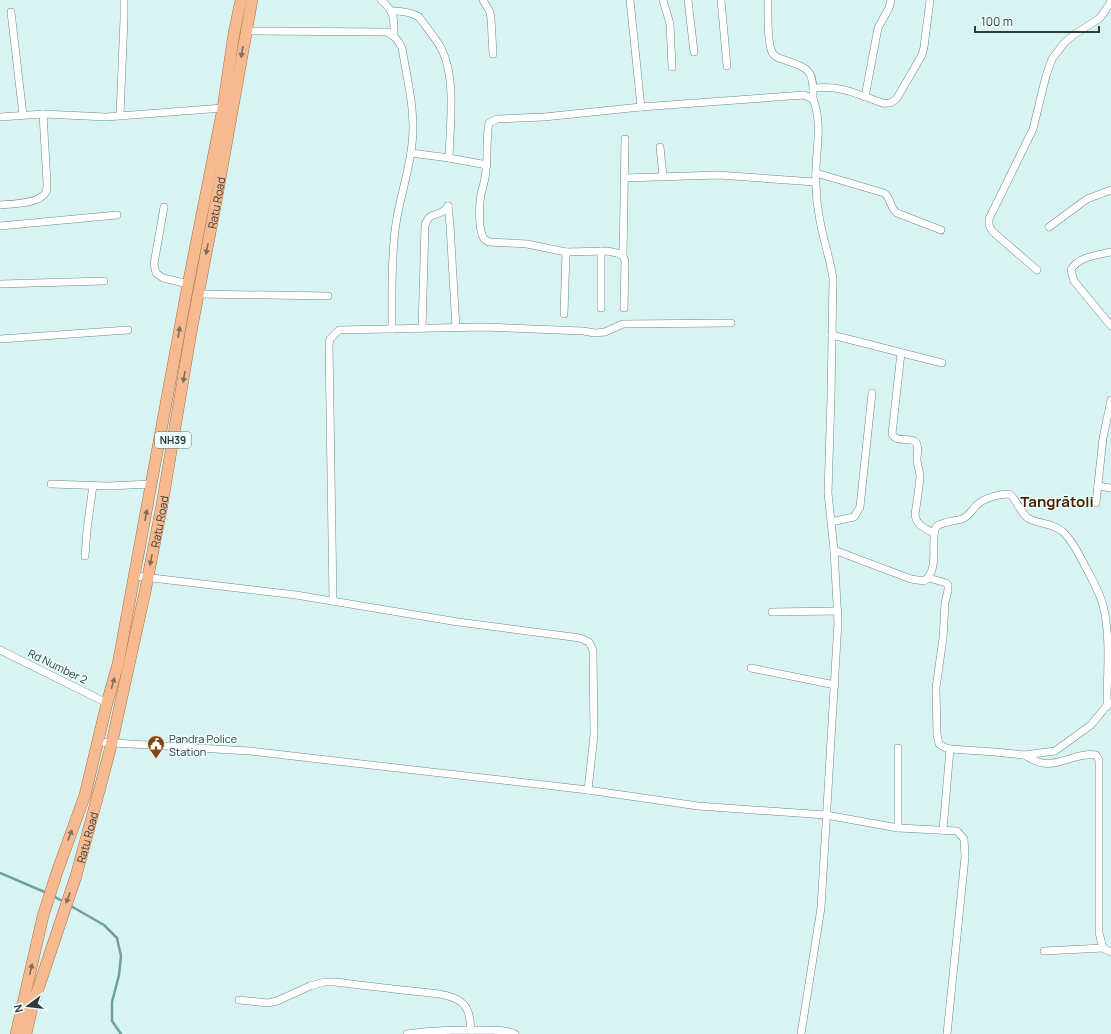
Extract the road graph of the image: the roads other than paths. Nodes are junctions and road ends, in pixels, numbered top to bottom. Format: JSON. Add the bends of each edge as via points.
{"nodes":[{"id":1,"x":124,"y":0,"type":"edge"},
{"id":2,"x":241,"y":0,"type":"edge"},
{"id":3,"x":252,"y":0,"type":"edge"},
{"id":4,"x":381,"y":0,"type":"edge"},
{"id":5,"x":483,"y":0,"type":"edge"},
{"id":6,"x":630,"y":0,"type":"edge"},
{"id":7,"x":663,"y":0,"type":"edge"},
{"id":8,"x":688,"y":0,"type":"edge"},
{"id":9,"x":720,"y":0,"type":"edge"},
{"id":10,"x":768,"y":0,"type":"edge"},
{"id":11,"x":891,"y":0,"type":"edge"},
{"id":12,"x":930,"y":0,"type":"edge"},
{"id":13,"x":1111,"y":0,"type":"edge"},
{"id":14,"x":392,"y":11,"type":"junction"},
{"id":15,"x":11,"y":12,"type":"dead end"},
{"id":16,"x":246,"y":30,"type":"junction"},
{"id":17,"x":394,"y":35,"type":"junction"},
{"id":18,"x":694,"y":52,"type":"dead end"},
{"id":19,"x":493,"y":54,"type":"dead end"},
{"id":20,"x":727,"y":66,"type":"dead end"},
{"id":21,"x":672,"y":67,"type":"dead end"},
{"id":22,"x":814,"y":88,"type":"junction"},
{"id":23,"x":865,"y":97,"type":"junction"},
{"id":24,"x":813,"y":99,"type":"junction"},
{"id":25,"x":641,"y":107,"type":"junction"},
{"id":26,"x":223,"y":108,"type":"junction"},
{"id":27,"x":43,"y":114,"type":"junction"},
{"id":28,"x":23,"y":115,"type":"junction"},
{"id":29,"x":120,"y":115,"type":"junction"},
{"id":30,"x":0,"y":117,"type":"edge"},
{"id":31,"x":625,"y":139,"type":"dead end"},
{"id":32,"x":660,"y":147,"type":"dead end"},
{"id":33,"x":411,"y":153,"type":"junction"},
{"id":34,"x":449,"y":158,"type":"junction"},
{"id":35,"x":487,"y":165,"type":"junction"},
{"id":36,"x":816,"y":173,"type":"junction"},
{"id":37,"x":662,"y":176,"type":"junction"},
{"id":38,"x":624,"y":178,"type":"junction"},
{"id":39,"x":815,"y":182,"type":"junction"},
{"id":40,"x":1111,"y":190,"type":"edge"},
{"id":41,"x":0,"y":205,"type":"edge"},
{"id":42,"x":164,"y":207,"type":"dead end"},
{"id":43,"x":117,"y":215,"type":"dead end"},
{"id":44,"x":0,"y":226,"type":"edge"},
{"id":45,"x":1049,"y":226,"type":"dead end"},
{"id":46,"x":941,"y":230,"type":"dead end"},
{"id":47,"x":601,"y":251,"type":"junction"},
{"id":48,"x":566,"y":252,"type":"junction"},
{"id":49,"x":1111,"y":252,"type":"edge"},
{"id":50,"x":623,"y":256,"type":"junction"},
{"id":51,"x":1037,"y":270,"type":"dead end"},
{"id":52,"x":104,"y":281,"type":"dead end"},
{"id":53,"x":0,"y":284,"type":"edge"},
{"id":54,"x":188,"y":284,"type":"junction"},
{"id":55,"x":198,"y":294,"type":"junction"},
{"id":56,"x":328,"y":296,"type":"dead end"},
{"id":57,"x":601,"y":308,"type":"dead end"},
{"id":58,"x":624,"y":308,"type":"dead end"},
{"id":59,"x":564,"y":314,"type":"dead end"},
{"id":60,"x":731,"y":324,"type":"dead end"},
{"id":61,"x":1111,"y":326,"type":"edge"},
{"id":62,"x":422,"y":328,"type":"junction"},
{"id":63,"x":456,"y":328,"type":"junction"},
{"id":64,"x":392,"y":329,"type":"junction"},
{"id":65,"x":128,"y":330,"type":"dead end"},
{"id":66,"x":832,"y":335,"type":"junction"},
{"id":67,"x":0,"y":339,"type":"edge"},
{"id":68,"x":901,"y":353,"type":"junction"},
{"id":69,"x":942,"y":363,"type":"dead end"},
{"id":70,"x":872,"y":393,"type":"dead end"},
{"id":71,"x":1111,"y":400,"type":"edge"},
{"id":72,"x":51,"y":484,"type":"dead end"},
{"id":73,"x":152,"y":484,"type":"junction"},
{"id":74,"x":93,"y":485,"type":"junction"},
{"id":75,"x":1098,"y":486,"type":"junction"},
{"id":76,"x":1111,"y":488,"type":"edge"},
{"id":77,"x":1096,"y":504,"type":"dead end"},
{"id":78,"x":831,"y":522,"type":"junction"},
{"id":79,"x":934,"y":533,"type":"junction"},
{"id":80,"x":834,"y":550,"type":"junction"},
{"id":81,"x":85,"y":556,"type":"dead end"},
{"id":82,"x":135,"y":576,"type":"junction"},
{"id":83,"x":148,"y":578,"type":"junction"},
{"id":84,"x":929,"y":578,"type":"junction"},
{"id":85,"x":333,"y":601,"type":"junction"},
{"id":86,"x":838,"y":611,"type":"junction"},
{"id":87,"x":772,"y":612,"type":"dead end"},
{"id":88,"x":0,"y":650,"type":"edge"},
{"id":89,"x":751,"y":668,"type":"dead end"},
{"id":90,"x":835,"y":685,"type":"junction"},
{"id":91,"x":107,"y":703,"type":"junction"},
{"id":92,"x":1109,"y":704,"type":"edge"},
{"id":93,"x":97,"y":742,"type":"junction"},
{"id":94,"x":112,"y":742,"type":"junction"},
{"id":95,"x":898,"y":748,"type":"dead end"},
{"id":96,"x":950,"y":749,"type":"junction"},
{"id":97,"x":1024,"y":755,"type":"junction"},
{"id":98,"x":588,"y":790,"type":"junction"},
{"id":99,"x":826,"y":816,"type":"junction"},
{"id":100,"x":898,"y":828,"type":"junction"},
{"id":101,"x":943,"y":830,"type":"junction"},
{"id":102,"x":1103,"y":948,"type":"junction"},
{"id":103,"x":1044,"y":951,"type":"dead end"},
{"id":104,"x":1111,"y":952,"type":"edge"},
{"id":105,"x":239,"y":1000,"type":"dead end"},
{"id":106,"x":471,"y":1030,"type":"junction"},
{"id":107,"x":16,"y":1034,"type":"edge"},
{"id":108,"x":26,"y":1034,"type":"edge"},
{"id":109,"x":407,"y":1034,"type":"edge"},
{"id":110,"x":515,"y":1034,"type":"edge"},
{"id":111,"x":801,"y":1034,"type":"edge"},
{"id":112,"x":947,"y":1034,"type":"edge"}],
"edges":[{"from":1,"to":29,"type":"street"},
{"from":2,"to":26,"type":"main road","name":"Ratu Road"},
{"from":3,"to":16,"type":"main road","name":"Ratu Road","number":"NH39"},
{"from":4,"to":14,"type":"street"},
{"from":5,"to":19,"type":"street","via":[[492,19]]},
{"from":6,"to":25,"type":"street"},
{"from":7,"to":21,"type":"street","via":[[670,24]]},
{"from":8,"to":18,"type":"street"},
{"from":9,"to":20,"type":"street"},
{"from":10,"to":22,"type":"street","via":[[771,52],[776,57],[802,66],[810,72]]},
{"from":11,"to":23,"type":"street","via":[[878,28]]},
{"from":12,"to":23,"type":"street","via":[[922,55],[897,98],[888,104]]},
{"from":13,"to":51,"type":"street","via":[[1100,18],[1065,42],[1052,59],[1033,129],[989,219],[992,231]]},
{"from":14,"to":17,"type":"street"},
{"from":14,"to":34,"type":"street","via":[[420,17],[442,50],[449,71],[450,86]]},
{"from":15,"to":28,"type":"street"},
{"from":16,"to":17,"type":"street","via":[[359,31],[387,32]]},
{"from":16,"to":55,"type":"main road","name":"Ratu Road","number":"NH39","one_way":true,"via":[[216,207]]},
{"from":17,"to":33,"type":"street","via":[[402,48],[410,96],[413,130]]},
{"from":22,"to":23,"type":"street","via":[[834,87]]},
{"from":22,"to":24,"type":"street"},
{"from":24,"to":25,"type":"street","via":[[804,95]]},
{"from":24,"to":36,"type":"street","via":[[817,107],[818,122]]},
{"from":25,"to":35,"type":"street","via":[[492,120],[487,130]]},
{"from":26,"to":29,"type":"street"},
{"from":26,"to":54,"type":"main road","name":"Ratu Road"},
{"from":27,"to":28,"type":"street"},
{"from":27,"to":29,"type":"street","via":[[99,117]]},
{"from":27,"to":41,"type":"street","via":[[47,192],[35,200]]},
{"from":28,"to":30,"type":"street"},
{"from":31,"to":38,"type":"street"},
{"from":32,"to":37,"type":"street"},
{"from":33,"to":34,"type":"street"},
{"from":33,"to":64,"type":"street","via":[[394,233]]},
{"from":34,"to":35,"type":"street"},
{"from":35,"to":48,"type":"street","via":[[480,204],[480,229],[484,240],[527,244]]},
{"from":36,"to":39,"type":"street"},
{"from":36,"to":46,"type":"street","via":[[884,193],[896,213]]},
{"from":37,"to":38,"type":"street"},
{"from":37,"to":39,"type":"street","via":[[718,175]]},
{"from":38,"to":50,"type":"street"},
{"from":39,"to":66,"type":"street","via":[[819,215],[831,264]]},
{"from":40,"to":45,"type":"street","via":[[1087,199]]},
{"from":42,"to":54,"type":"street","via":[[154,264],[156,273],[163,278]]},
{"from":43,"to":44,"type":"street"},
{"from":47,"to":48,"type":"street"},
{"from":47,"to":50,"type":"street"},
{"from":47,"to":57,"type":"street"},
{"from":48,"to":59,"type":"street"},
{"from":49,"to":61,"type":"street","via":[[1080,260],[1070,270],[1074,281]]},
{"from":50,"to":58,"type":"street"},
{"from":52,"to":53,"type":"street"},
{"from":73,"to":54,"type":"main road","name":"Ratu Road","one_way":true},
{"from":55,"to":56,"type":"street"},
{"from":55,"to":83,"type":"main road","name":"Ratu Road","number":"NH39","one_way":true},
{"from":60,"to":63,"type":"street","via":[[623,324],[605,332],[595,333],[514,328]]},
{"from":62,"to":63,"type":"street"},
{"from":62,"to":63,"type":"street","via":[[426,219],[441,213],[448,206]]},
{"from":62,"to":64,"type":"street"},
{"from":64,"to":85,"type":"street","via":[[339,330],[330,339]]},
{"from":65,"to":67,"type":"street"},
{"from":66,"to":68,"type":"street"},
{"from":66,"to":78,"type":"street","via":[[828,492]]},
{"from":68,"to":69,"type":"street"},
{"from":68,"to":79,"type":"street","via":[[892,434],[897,439],[914,441],[918,447],[917,463],[920,478],[915,514],[922,527]]},
{"from":70,"to":78,"type":"street","via":[[860,507],[854,517]]},
{"from":71,"to":75,"type":"street","via":[[1103,438]]},
{"from":72,"to":74,"type":"street"},
{"from":73,"to":74,"type":"street"},
{"from":82,"to":73,"type":"main road","name":"Ratu Road","one_way":true},
{"from":74,"to":81,"type":"street"},
{"from":75,"to":76,"type":"street"},
{"from":75,"to":77,"type":"street"},
{"from":78,"to":80,"type":"street"},
{"from":79,"to":84,"type":"street","via":[[932,570]]},
{"from":79,"to":92,"type":"street","via":[[936,527],[941,524],[964,518],[982,501],[1006,494],[1013,496],[1027,517],[1062,531],[1077,550],[1103,606]]},
{"from":80,"to":84,"type":"street","via":[[911,579],[924,581]]},
{"from":80,"to":86,"type":"street"},
{"from":82,"to":83,"type":"street"},
{"from":91,"to":82,"type":"main road","name":"Ratu Road","one_way":true,"via":[[118,664]]},
{"from":83,"to":85,"type":"street"},
{"from":83,"to":94,"type":"main road","name":"Ratu Road","number":"NH39"},
{"from":84,"to":96,"type":"street","via":[[948,586],[936,688],[939,744]]},
{"from":85,"to":98,"type":"street","via":[[458,622],[580,638],[589,642],[593,650],[594,735]]},
{"from":86,"to":87,"type":"street"},
{"from":86,"to":90,"type":"street"},
{"from":88,"to":91,"type":"street","name":"Rd Number 2"},
{"from":89,"to":90,"type":"street"},
{"from":90,"to":99,"type":"street"},
{"from":91,"to":93,"type":"main road","name":"Ratu Road"},
{"from":92,"to":97,"type":"street","via":[[1091,725],[1055,751]]},
{"from":93,"to":94,"type":"street"},
{"from":107,"to":93,"type":"main road","name":"Ratu Road","one_way":true,"via":[[43,916],[85,795]]},
{"from":94,"to":98,"type":"street","via":[[249,751]]},
{"from":94,"to":108,"type":"main road","name":"Ratu Road","number":"NH39","one_way":true,"via":[[76,876],[32,1007]]},
{"from":95,"to":100,"type":"street"},
{"from":96,"to":97,"type":"street"},
{"from":96,"to":101,"type":"street"},
{"from":97,"to":102,"type":"street","via":[[1041,763],[1089,754],[1096,755],[1099,760],[1098,933]]},
{"from":98,"to":99,"type":"street","via":[[698,806]]},
{"from":99,"to":100,"type":"street"},
{"from":99,"to":111,"type":"street","via":[[821,908]]},
{"from":100,"to":101,"type":"street"},
{"from":101,"to":112,"type":"street","via":[[957,831],[966,846]]},
{"from":102,"to":103,"type":"street"},
{"from":102,"to":104,"type":"street"},
{"from":105,"to":106,"type":"street","via":[[268,1003],[325,982],[436,994],[461,1002],[469,1015]]},
{"from":106,"to":109,"type":"street","via":[[434,1030]]},
{"from":106,"to":110,"type":"street","via":[[505,1031]]}]}
